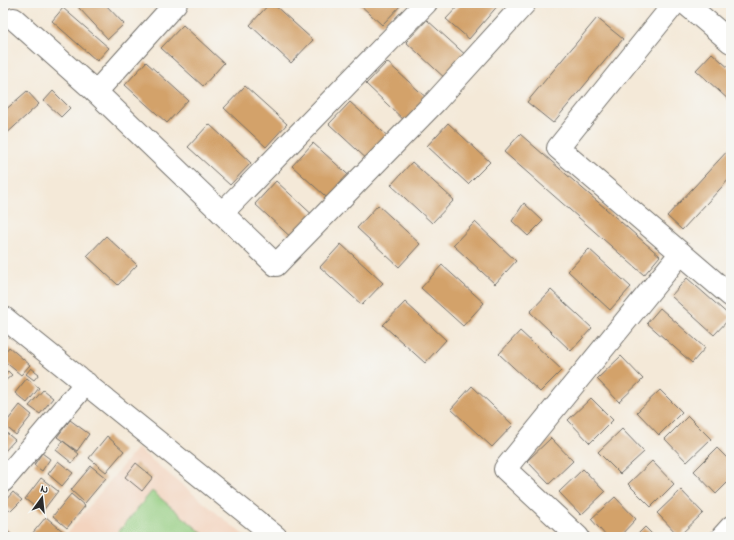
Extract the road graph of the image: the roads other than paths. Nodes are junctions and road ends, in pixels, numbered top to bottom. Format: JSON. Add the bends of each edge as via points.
{"nodes":[{"id":1,"x":176,"y":3,"type":"edge"},
{"id":2,"x":426,"y":3,"type":"edge"},
{"id":3,"x":525,"y":3,"type":"edge"},
{"id":4,"x":675,"y":3,"type":"edge"},
{"id":5,"x":685,"y":3,"type":"edge"},
{"id":6,"x":14,"y":18,"type":"dead end"},
{"id":7,"x":731,"y":42,"type":"edge"},
{"id":8,"x":96,"y":92,"type":"junction"},
{"id":9,"x":222,"y":213,"type":"junction"},
{"id":10,"x":682,"y":253,"type":"junction"},
{"id":11,"x":731,"y":296,"type":"edge"},
{"id":12,"x":3,"y":317,"type":"edge"},
{"id":13,"x":86,"y":383,"type":"junction"},
{"id":14,"x":3,"y":481,"type":"edge"},
{"id":15,"x":731,"y":527,"type":"edge"},
{"id":16,"x":276,"y":537,"type":"edge"},
{"id":17,"x":578,"y":537,"type":"edge"},
{"id":18,"x":722,"y":537,"type":"edge"}],
"edges":[{"from":1,"to":8,"type":"street"},
{"from":2,"to":9,"type":"street"},
{"from":3,"to":9,"type":"street","via":[[436,101],[276,265]]},
{"from":4,"to":10,"type":"street","via":[[558,148]]},
{"from":5,"to":7,"type":"street"},
{"from":6,"to":8,"type":"street"},
{"from":8,"to":9,"type":"street"},
{"from":10,"to":11,"type":"street"},
{"from":10,"to":17,"type":"street","via":[[505,469]]},
{"from":12,"to":13,"type":"street"},
{"from":13,"to":14,"type":"street"},
{"from":13,"to":16,"type":"street"},
{"from":15,"to":18,"type":"street"}]}
